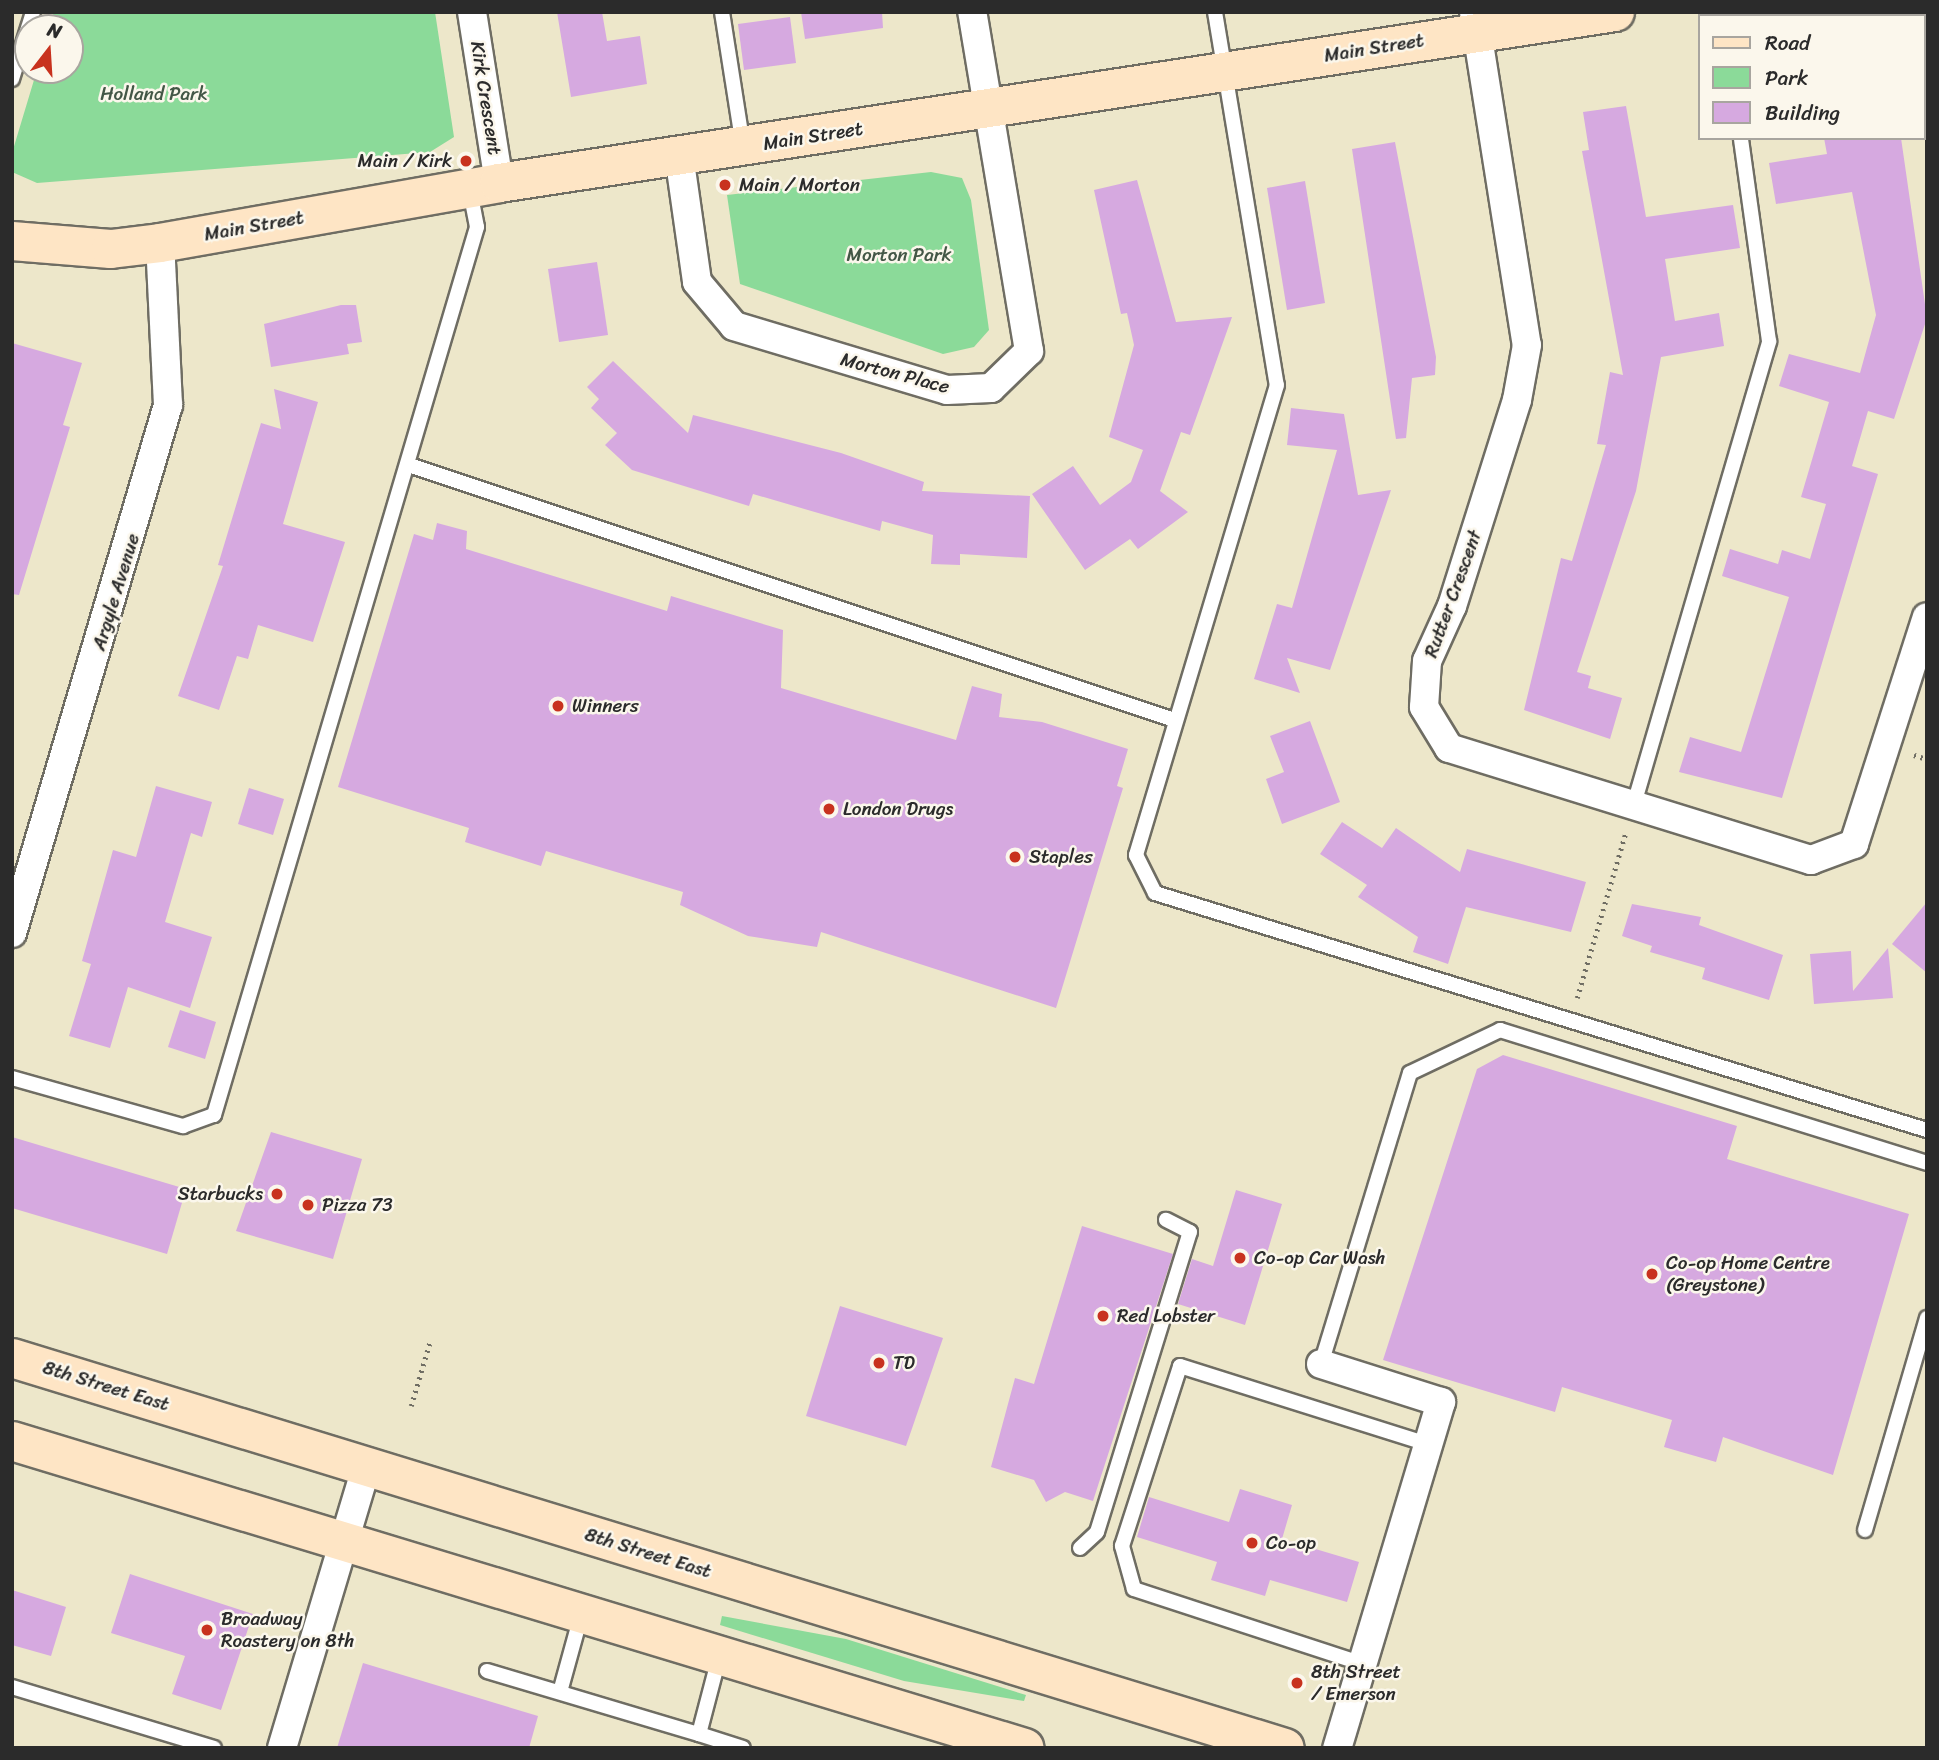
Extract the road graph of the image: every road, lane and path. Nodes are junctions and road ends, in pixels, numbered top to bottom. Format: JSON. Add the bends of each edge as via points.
{"nodes":[{"id":1,"x":33,"y":12,"type":"edge"},
{"id":2,"x":472,"y":12,"type":"edge"},
{"id":3,"x":722,"y":12,"type":"edge"},
{"id":4,"x":972,"y":12,"type":"edge"},
{"id":5,"x":1215,"y":12,"type":"edge"},
{"id":6,"x":1615,"y":12,"type":"edge"},
{"id":7,"x":1475,"y":22,"type":"edge"},
{"id":8,"x":1224,"y":72,"type":"junction"},
{"id":9,"x":12,"y":79,"type":"edge"},
{"id":10,"x":986,"y":110,"type":"junction"},
{"id":11,"x":1741,"y":140,"type":"edge"},
{"id":12,"x":743,"y":147,"type":"junction"},
{"id":13,"x":680,"y":155,"type":"junction"},
{"id":14,"x":484,"y":186,"type":"junction"},
{"id":15,"x":12,"y":241,"type":"edge"},
{"id":16,"x":160,"y":243,"type":"junction"},
{"id":17,"x":409,"y":465,"type":"junction"},
{"id":18,"x":1927,"y":617,"type":"edge"},
{"id":19,"x":1174,"y":720,"type":"junction"},
{"id":20,"x":1910,"y":754,"type":"dead end"},
{"id":21,"x":1927,"y":759,"type":"edge"},
{"id":22,"x":1631,"y":816,"type":"junction"},
{"id":23,"x":12,"y":933,"type":"edge"},
{"id":24,"x":1570,"y":1021,"type":"junction"},
{"id":25,"x":12,"y":1078,"type":"edge"},
{"id":26,"x":1927,"y":1130,"type":"edge"},
{"id":27,"x":1927,"y":1163,"type":"edge"},
{"id":28,"x":1166,"y":1220,"type":"dead end"},
{"id":29,"x":1927,"y":1318,"type":"edge"},
{"id":30,"x":430,"y":1342,"type":"dead end"},
{"id":31,"x":12,"y":1358,"type":"edge"},
{"id":32,"x":1321,"y":1364,"type":"joint"},
{"id":33,"x":411,"y":1406,"type":"dead end"},
{"id":34,"x":12,"y":1441,"type":"edge"},
{"id":35,"x":1428,"y":1444,"type":"junction"},
{"id":36,"x":367,"y":1465,"type":"junction"},
{"id":37,"x":1865,"y":1530,"type":"dead end"},
{"id":38,"x":346,"y":1538,"type":"junction"},
{"id":39,"x":1080,"y":1548,"type":"dead end"},
{"id":40,"x":582,"y":1611,"type":"junction"},
{"id":41,"x":720,"y":1653,"type":"junction"},
{"id":42,"x":1363,"y":1664,"type":"junction"},
{"id":43,"x":487,"y":1671,"type":"dead end"},
{"id":44,"x":12,"y":1687,"type":"edge"},
{"id":45,"x":560,"y":1692,"type":"junction"},
{"id":46,"x":699,"y":1734,"type":"junction"},
{"id":47,"x":969,"y":1740,"type":"edge"},
{"id":48,"x":214,"y":1748,"type":"edge"},
{"id":49,"x":282,"y":1748,"type":"edge"},
{"id":50,"x":743,"y":1748,"type":"edge"},
{"id":51,"x":1025,"y":1748,"type":"edge"},
{"id":52,"x":1284,"y":1748,"type":"edge"},
{"id":53,"x":1337,"y":1748,"type":"edge"}],
"edges":[{"from":1,"to":9,"type":"lane"},
{"from":2,"to":14,"type":"street","name":"Kirk Crescent"},
{"from":3,"to":12,"type":"lane"},
{"from":4,"to":10,"type":"street"},
{"from":5,"to":8,"type":"lane"},
{"from":6,"to":7,"type":"main road","name":"Main Street"},
{"from":7,"to":8,"type":"main road","name":"Main Street"},
{"from":7,"to":22,"type":"street","name":"Rutter Crescent","via":[[1527,345],[1517,400],[1460,581],[1427,662],[1424,708],[1449,748]]},
{"from":8,"to":10,"type":"main road","name":"Main Street"},
{"from":8,"to":19,"type":"lane","via":[[1277,385]]},
{"from":10,"to":12,"type":"main road","name":"Main Street"},
{"from":10,"to":13,"type":"street","name":"Morton Place","via":[[1029,351],[991,388],[947,390],[734,326],[697,282]]},
{"from":11,"to":22,"type":"lane","via":[[1769,341]]},
{"from":12,"to":13,"type":"main road","name":"Main Street"},
{"from":13,"to":14,"type":"main road","name":"Main Street"},
{"from":14,"to":16,"type":"main road","name":"Main Street"},
{"from":14,"to":17,"type":"lane","via":[[477,227]]},
{"from":15,"to":16,"type":"main road","name":"Main Street","via":[[111,249]]},
{"from":16,"to":23,"type":"street","name":"Argyle Avenue","via":[[168,405]]},
{"from":17,"to":19,"type":"lane"},
{"from":17,"to":25,"type":"lane","via":[[214,1115],[183,1126]]},
{"from":18,"to":22,"type":"street","name":"Rutter Crescent","via":[[1854,844],[1811,860]]},
{"from":19,"to":24,"type":"lane","via":[[1136,855],[1155,893]]},
{"from":20,"to":21,"type":"path"},
{"from":22,"to":24,"type":"path"},
{"from":24,"to":26,"type":"lane"},
{"from":27,"to":32,"type":"lane","via":[[1500,1030],[1410,1073]]},
{"from":28,"to":39,"type":"lane","via":[[1190,1231],[1097,1532]]},
{"from":29,"to":37,"type":"lane"},
{"from":30,"to":33,"type":"path"},
{"from":31,"to":36,"type":"main road","name":"8th Street East"},
{"from":32,"to":35,"type":"street","via":[[1441,1402]]},
{"from":34,"to":38,"type":"main road"},
{"from":35,"to":42,"type":"street"},
{"from":35,"to":42,"type":"lane","via":[[1180,1366],[1125,1534],[1122,1546],[1134,1589]]},
{"from":36,"to":38,"type":"street"},
{"from":36,"to":52,"type":"main road","name":"8th Street East"},
{"from":38,"to":40,"type":"main road"},
{"from":38,"to":49,"type":"street"},
{"from":40,"to":41,"type":"main road"},
{"from":40,"to":45,"type":"lane"},
{"from":41,"to":46,"type":"lane"},
{"from":41,"to":47,"type":"main road"},
{"from":42,"to":53,"type":"street"},
{"from":43,"to":45,"type":"lane"},
{"from":44,"to":48,"type":"lane"},
{"from":45,"to":46,"type":"lane"},
{"from":46,"to":50,"type":"lane"},
{"from":47,"to":51,"type":"main road"}]}
